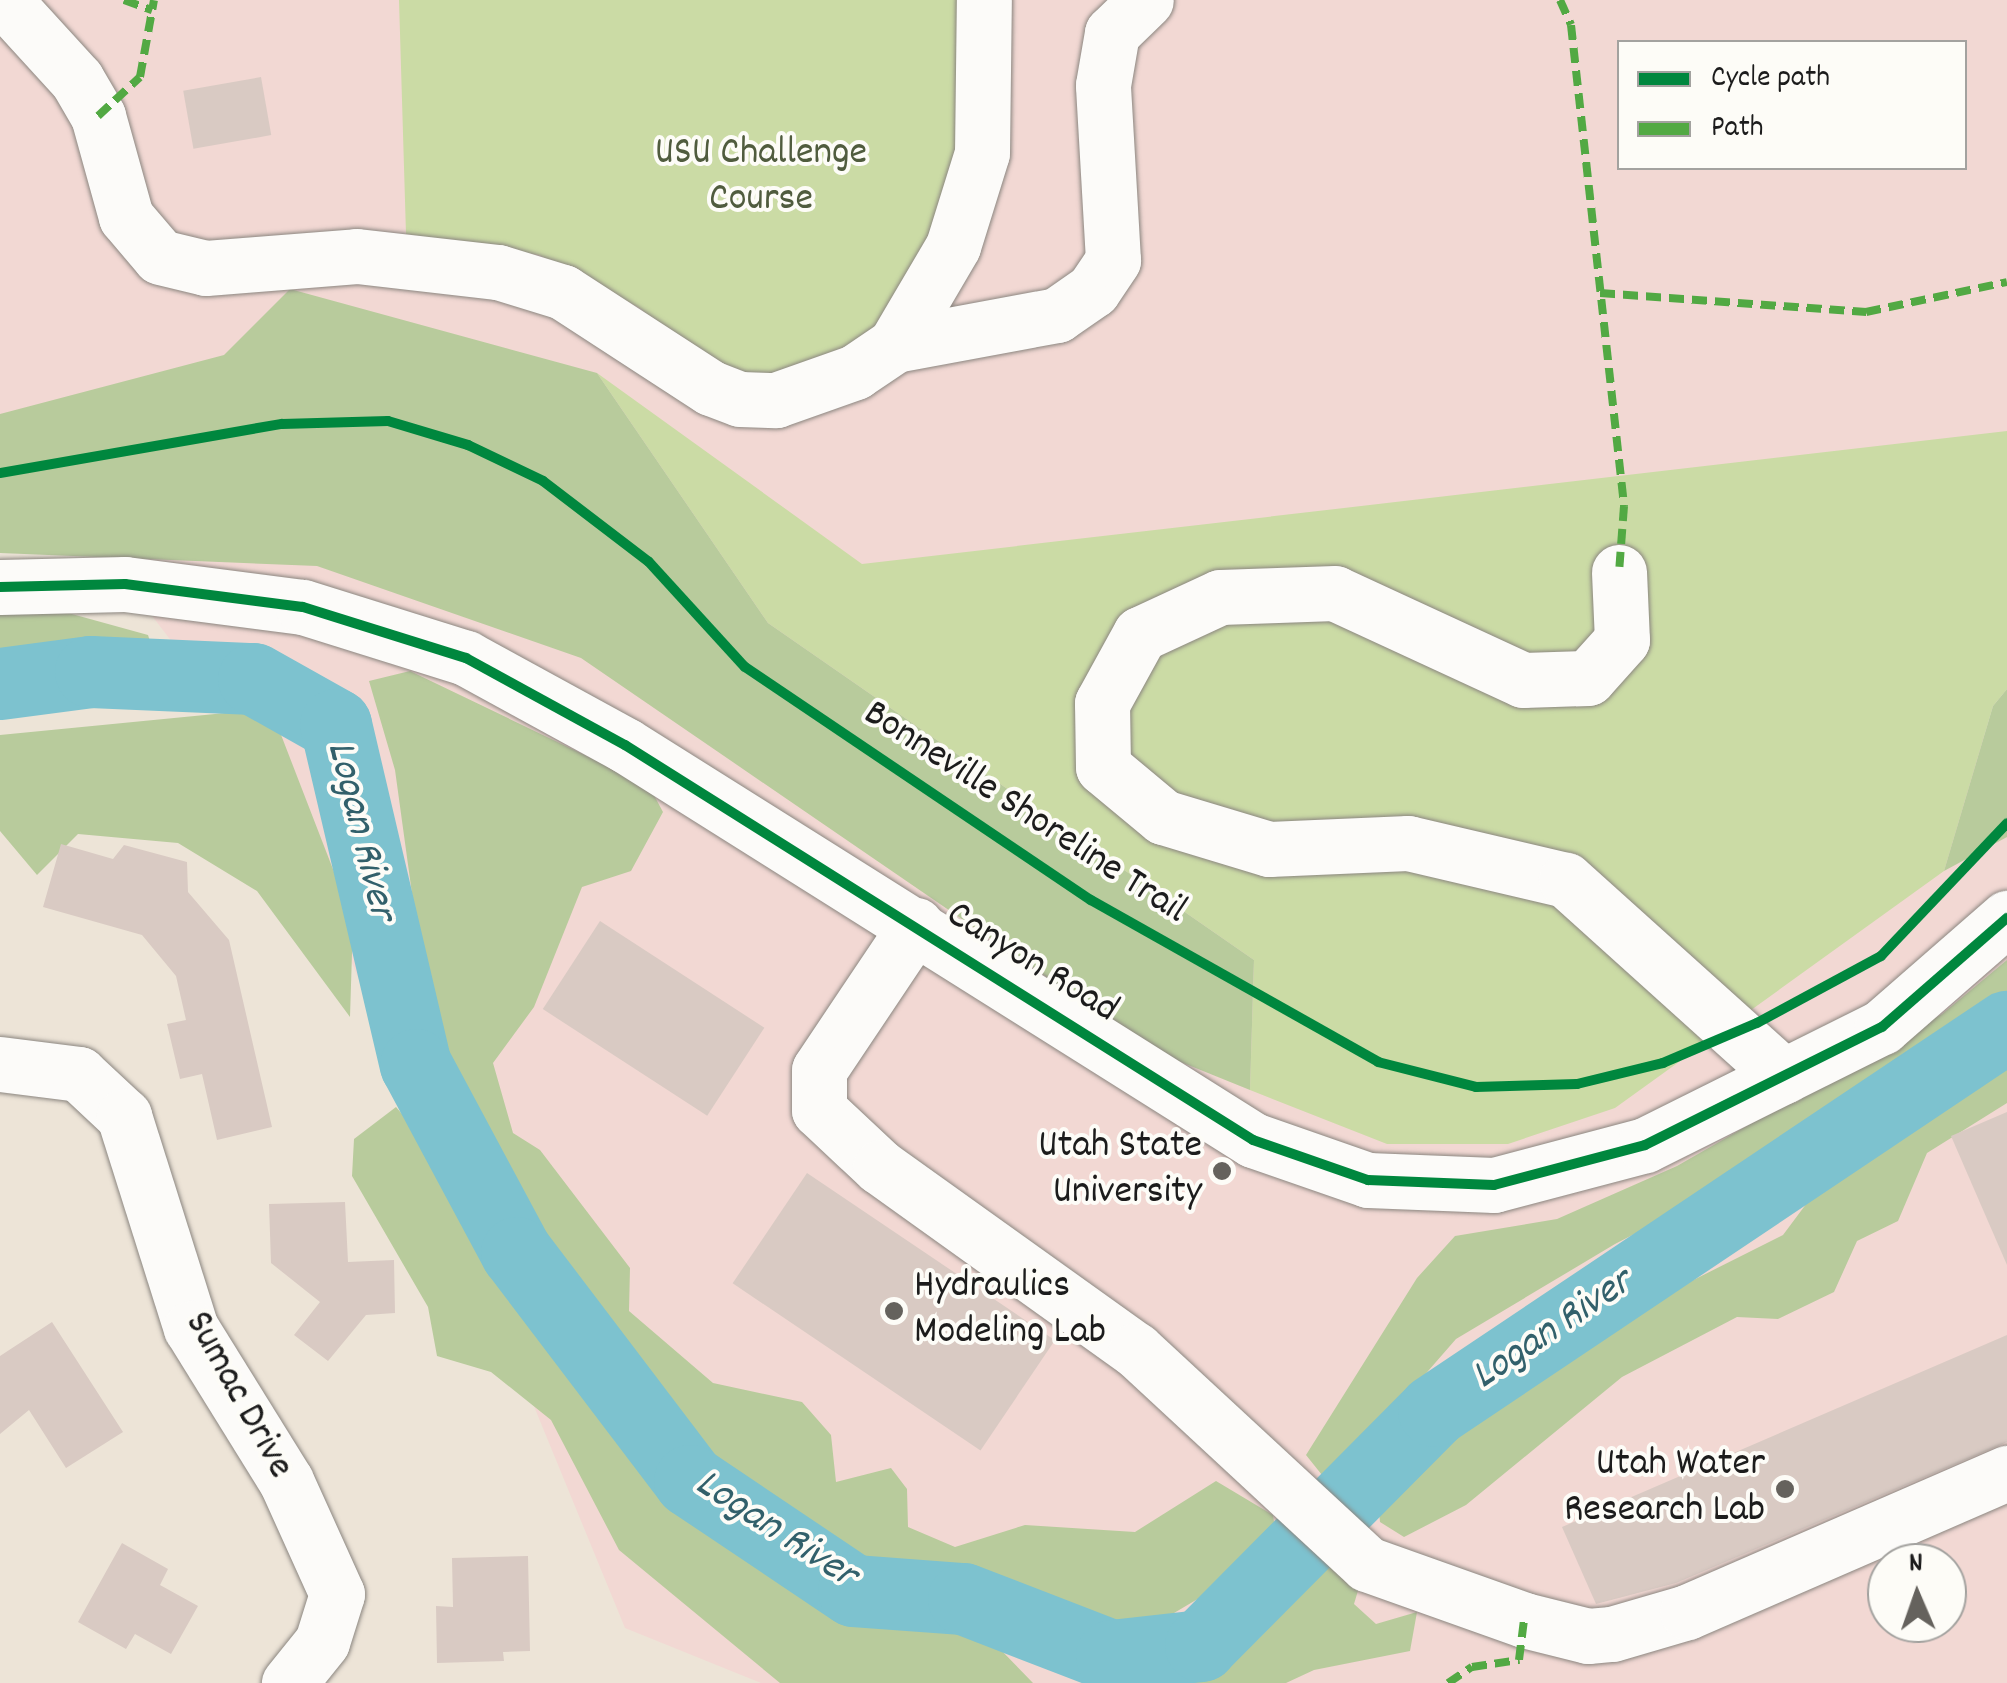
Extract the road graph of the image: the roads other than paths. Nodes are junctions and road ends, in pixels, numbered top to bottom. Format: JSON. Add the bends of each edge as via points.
{"nodes":[{"id":1,"x":4,"y":0,"type":"edge"},
{"id":2,"x":984,"y":0,"type":"edge"},
{"id":3,"x":1146,"y":0,"type":"edge"},
{"id":4,"x":895,"y":346,"type":"junction"},
{"id":5,"x":1619,"y":572,"type":"dead end"},
{"id":6,"x":0,"y":587,"type":"edge"},
{"id":7,"x":2007,"y":918,"type":"edge"},
{"id":8,"x":916,"y":926,"type":"junction"},
{"id":9,"x":0,"y":1064,"type":"edge"},
{"id":10,"x":1784,"y":1076,"type":"junction"},
{"id":11,"x":2007,"y":1473,"type":"edge"},
{"id":12,"x":288,"y":1683,"type":"edge"}],
"edges":[{"from":1,"to":4,"type":"street","via":[[45,40],[98,116],[126,217],[139,239],[178,265],[358,256],[498,272],[564,292],[711,388],[740,399],[811,392]]},
{"from":2,"to":4,"type":"street","via":[[982,153],[953,246]]},
{"from":3,"to":4,"type":"street","via":[[1112,32],[1102,84],[1113,260],[1094,290],[1057,315]]},
{"from":5,"to":10,"type":"street","via":[[1622,640],[1588,678],[1523,680],[1335,593],[1220,597],[1140,634],[1102,703],[1103,766],[1163,817],[1269,848],[1408,843],[1566,880]]},
{"from":6,"to":8,"type":"street","name":"Canyon Road","via":[[126,584],[303,607],[466,658],[624,745]]},
{"from":7,"to":10,"type":"street","name":"Canyon Road","via":[[1882,1027]]},
{"from":8,"to":10,"type":"street","name":"Canyon Road","via":[[1252,1140],[1368,1180],[1494,1185],[1645,1145]]},
{"from":8,"to":11,"type":"street","via":[[819,1070],[819,1110],[880,1168],[1136,1350],[1366,1564],[1524,1620],[1588,1636],[1612,1634],[1687,1612]]},
{"from":9,"to":12,"type":"street","name":"Sumac Drive","via":[[79,1074],[124,1116],[191,1328],[286,1480],[337,1594],[322,1642]]}]}
